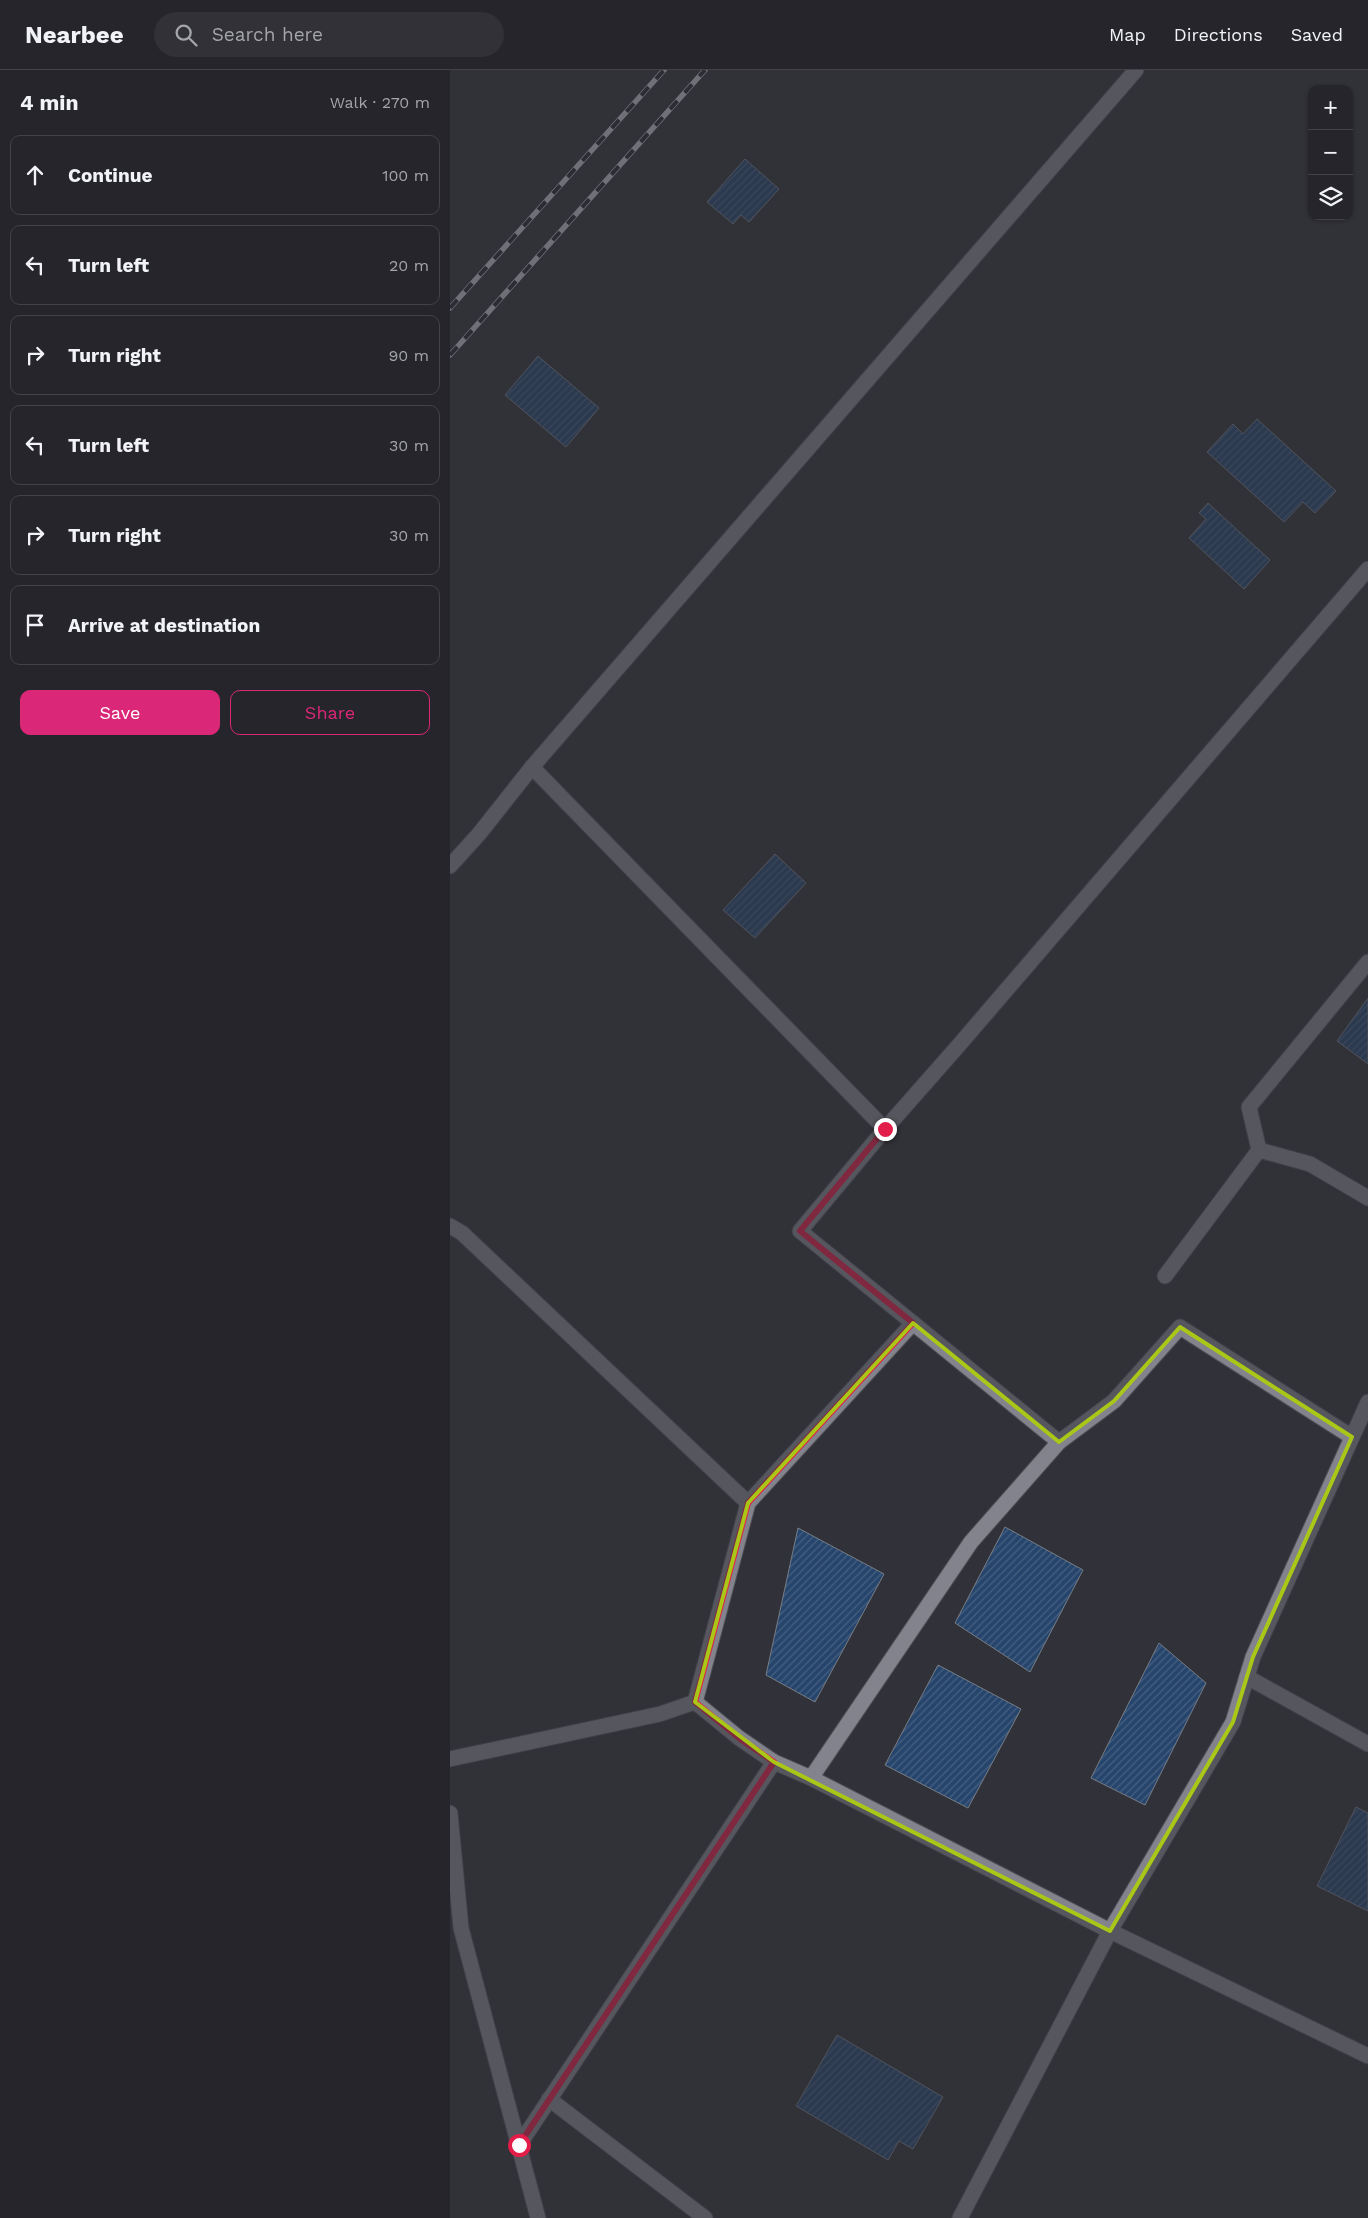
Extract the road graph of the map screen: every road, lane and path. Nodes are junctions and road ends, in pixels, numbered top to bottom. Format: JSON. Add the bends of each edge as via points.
{"nodes":[{"id":1,"x":1136,"y":70,"type":"edge"},
{"id":2,"x":1368,"y":569,"type":"edge"},
{"id":3,"x":532,"y":767,"type":"junction"},
{"id":4,"x":450,"y":866,"type":"edge"},
{"id":5,"x":1368,"y":962,"type":"edge"},
{"id":6,"x":885,"y":1129,"type":"junction"},
{"id":7,"x":1259,"y":1150,"type":"junction"},
{"id":8,"x":1368,"y":1198,"type":"edge"},
{"id":9,"x":450,"y":1226,"type":"edge"},
{"id":10,"x":1165,"y":1276,"type":"dead end"},
{"id":11,"x":913,"y":1323,"type":"junction"},
{"id":12,"x":1368,"y":1402,"type":"edge"},
{"id":13,"x":1352,"y":1436,"type":"junction"},
{"id":14,"x":1059,"y":1442,"type":"junction"},
{"id":15,"x":748,"y":1503,"type":"junction"},
{"id":16,"x":1247,"y":1677,"type":"junction"},
{"id":17,"x":695,"y":1702,"type":"junction"},
{"id":18,"x":1368,"y":1744,"type":"edge"},
{"id":19,"x":450,"y":1759,"type":"edge"},
{"id":20,"x":774,"y":1762,"type":"junction"},
{"id":21,"x":811,"y":1778,"type":"junction"},
{"id":22,"x":450,"y":1813,"type":"edge"},
{"id":23,"x":1110,"y":1931,"type":"junction"},
{"id":24,"x":1368,"y":2056,"type":"edge"},
{"id":25,"x":549,"y":2099,"type":"junction"},
{"id":26,"x":519,"y":2145,"type":"junction"},
{"id":27,"x":538,"y":2218,"type":"edge"},
{"id":28,"x":705,"y":2218,"type":"edge"},
{"id":29,"x":960,"y":2218,"type":"edge"}],
"edges":[{"from":1,"to":3,"type":"street"},
{"from":2,"to":6,"type":"street"},
{"from":3,"to":4,"type":"street"},
{"from":3,"to":6,"type":"street"},
{"from":5,"to":7,"type":"street","via":[[1249,1106]]},
{"from":6,"to":11,"type":"street","via":[[800,1231]]},
{"from":7,"to":8,"type":"street","via":[[1310,1164]]},
{"from":7,"to":10,"type":"street"},
{"from":9,"to":15,"type":"street","via":[[462,1233]]},
{"from":11,"to":14,"type":"street"},
{"from":11,"to":15,"type":"street"},
{"from":12,"to":13,"type":"street"},
{"from":13,"to":14,"type":"street","via":[[1180,1327],[1114,1400]]},
{"from":13,"to":16,"type":"street"},
{"from":14,"to":21,"type":"street","via":[[971,1542]]},
{"from":15,"to":17,"type":"street"},
{"from":16,"to":18,"type":"street"},
{"from":16,"to":23,"type":"street","via":[[1233,1722]]},
{"from":17,"to":19,"type":"street","via":[[660,1714]]},
{"from":17,"to":20,"type":"street"},
{"from":20,"to":21,"type":"street"},
{"from":20,"to":25,"type":"street"},
{"from":21,"to":23,"type":"street"},
{"from":22,"to":26,"type":"street","via":[[461,1928]]},
{"from":23,"to":24,"type":"street"},
{"from":23,"to":29,"type":"street"},
{"from":25,"to":26,"type":"street"},
{"from":25,"to":28,"type":"street"},
{"from":26,"to":27,"type":"street"}]}
